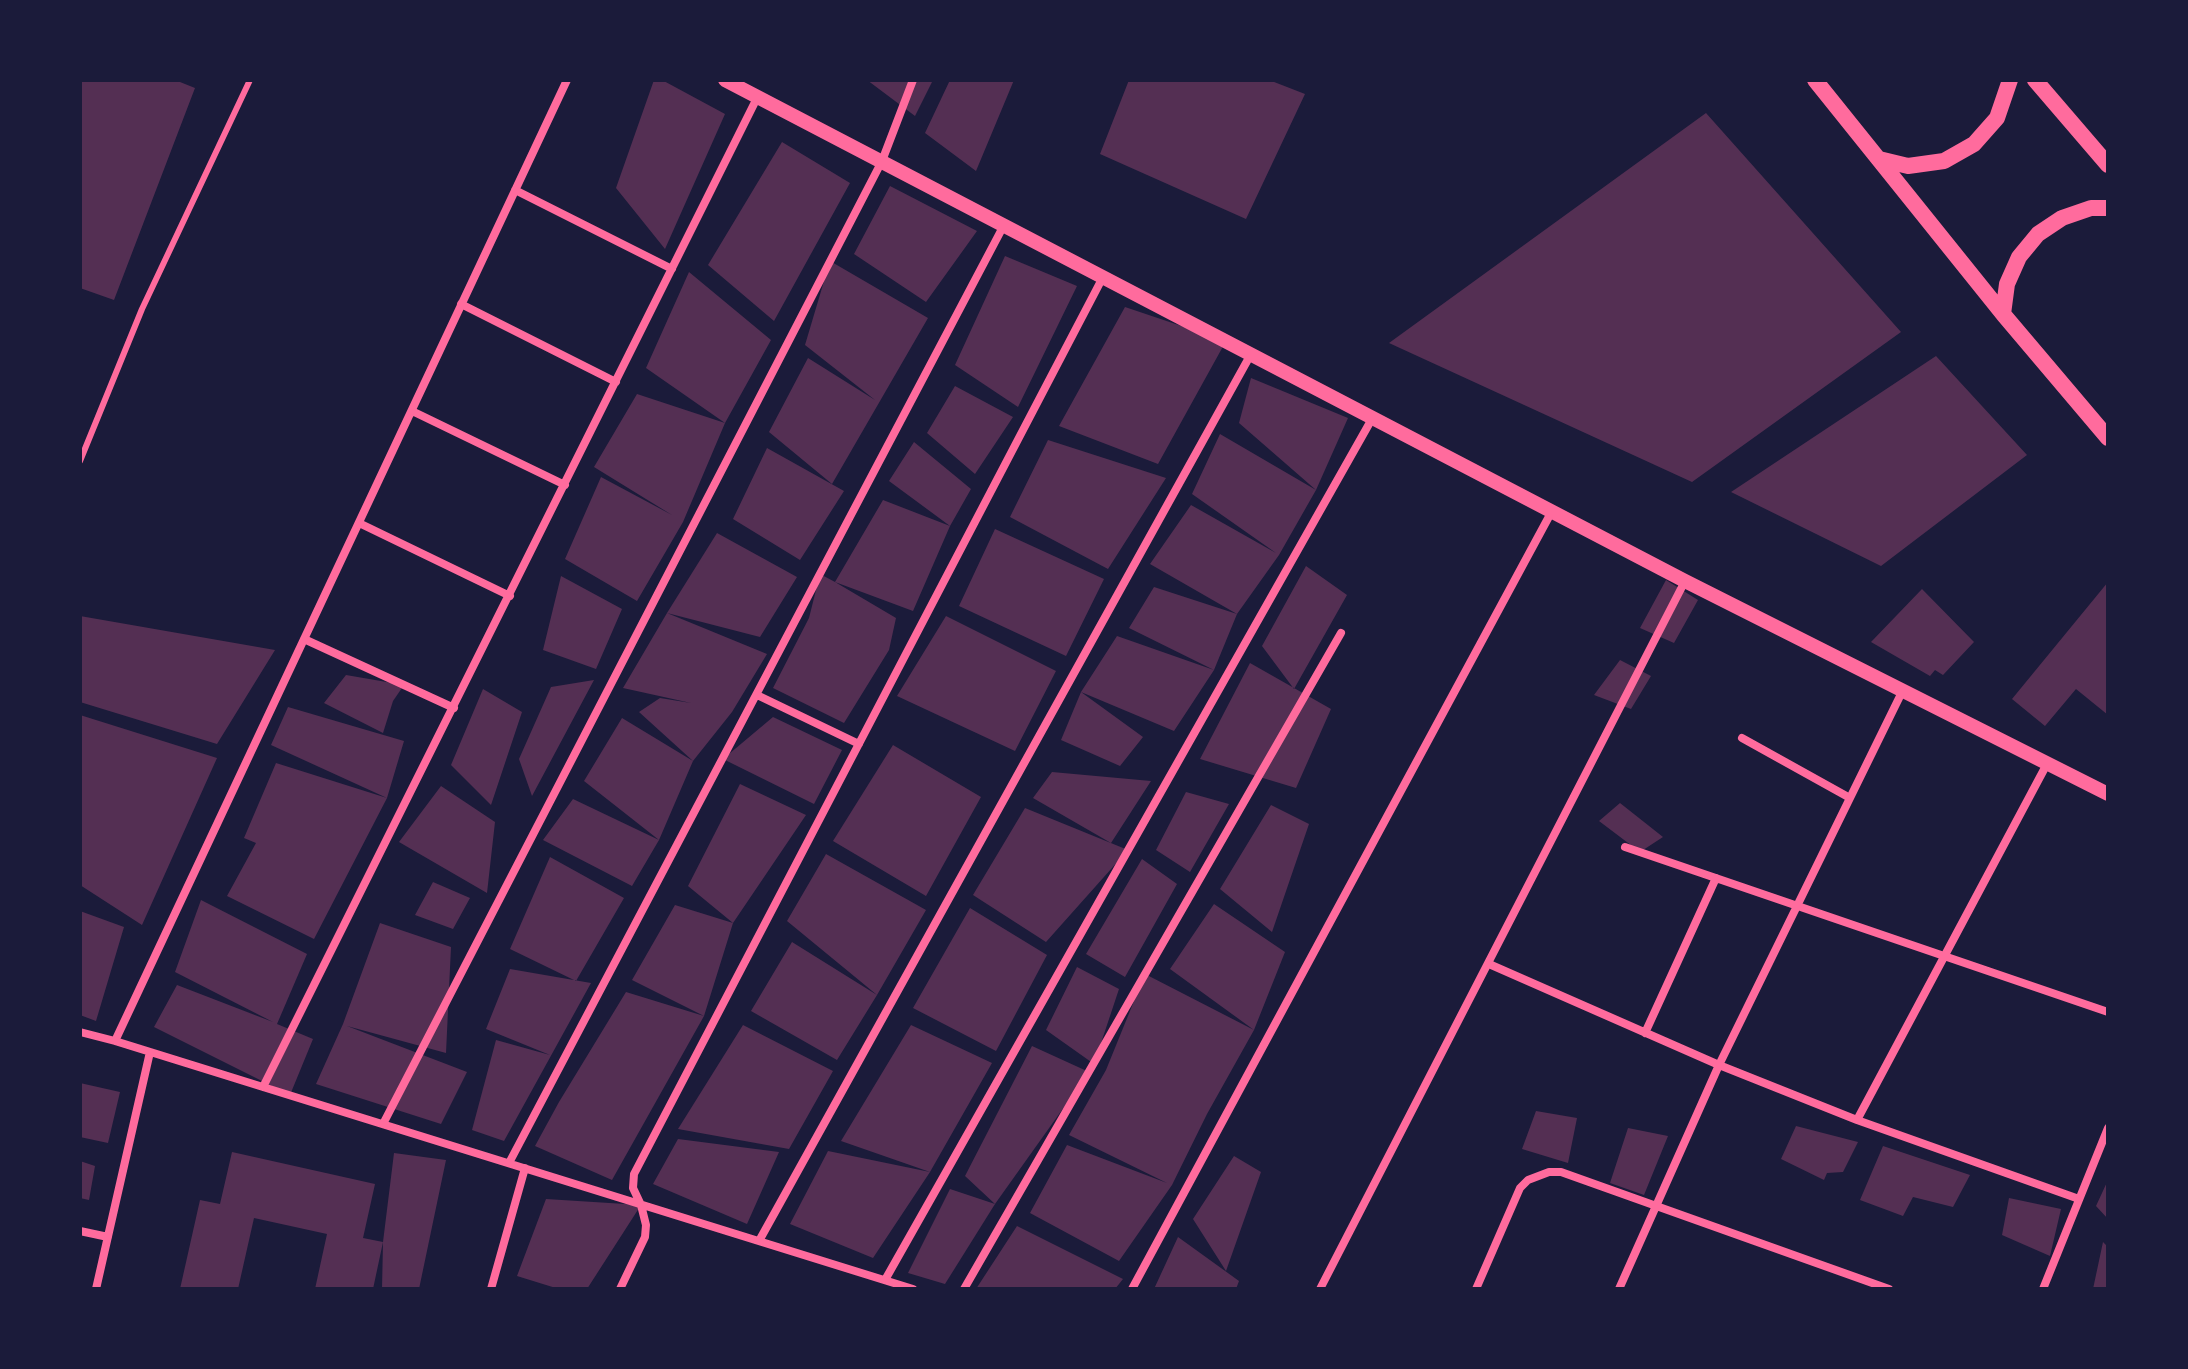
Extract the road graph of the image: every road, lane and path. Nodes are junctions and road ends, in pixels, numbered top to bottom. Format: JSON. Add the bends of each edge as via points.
{"nodes":[{"id":1,"x":250,"y":80,"type":"edge"},
{"id":2,"x":567,"y":80,"type":"edge"},
{"id":3,"x":725,"y":80,"type":"edge"},
{"id":4,"x":913,"y":80,"type":"edge"},
{"id":5,"x":1815,"y":80,"type":"edge"},
{"id":6,"x":2010,"y":80,"type":"edge"},
{"id":7,"x":2035,"y":80,"type":"edge"},
{"id":8,"x":757,"y":98,"type":"junction"},
{"id":9,"x":1879,"y":159,"type":"junction"},
{"id":10,"x":882,"y":161,"type":"junction"},
{"id":11,"x":2108,"y":165,"type":"edge"},
{"id":12,"x":515,"y":190,"type":"junction"},
{"id":13,"x":2108,"y":208,"type":"edge"},
{"id":14,"x":1004,"y":225,"type":"junction"},
{"id":15,"x":672,"y":269,"type":"junction"},
{"id":16,"x":1103,"y":277,"type":"junction"},
{"id":17,"x":461,"y":304,"type":"junction"},
{"id":18,"x":2003,"y":314,"type":"junction"},
{"id":19,"x":1251,"y":354,"type":"junction"},
{"id":20,"x":616,"y":382,"type":"junction"},
{"id":21,"x":412,"y":411,"type":"junction"},
{"id":22,"x":1373,"y":417,"type":"junction"},
{"id":23,"x":2108,"y":438,"type":"edge"},
{"id":24,"x":80,"y":461,"type":"edge"},
{"id":25,"x":565,"y":485,"type":"junction"},
{"id":26,"x":1552,"y":511,"type":"junction"},
{"id":27,"x":359,"y":523,"type":"junction"},
{"id":28,"x":1685,"y":581,"type":"junction"},
{"id":29,"x":510,"y":596,"type":"junction"},
{"id":30,"x":1341,"y":633,"type":"dead end"},
{"id":31,"x":304,"y":639,"type":"junction"},
{"id":32,"x":1902,"y":692,"type":"junction"},
{"id":33,"x":757,"y":695,"type":"junction"},
{"id":34,"x":454,"y":708,"type":"junction"},
{"id":35,"x":1742,"y":738,"type":"dead end"},
{"id":36,"x":859,"y":744,"type":"junction"},
{"id":37,"x":2048,"y":762,"type":"junction"},
{"id":38,"x":2108,"y":794,"type":"edge"},
{"id":39,"x":1850,"y":798,"type":"junction"},
{"id":40,"x":1625,"y":847,"type":"dead end"},
{"id":41,"x":1716,"y":878,"type":"junction"},
{"id":42,"x":1797,"y":906,"type":"junction"},
{"id":43,"x":1945,"y":955,"type":"junction"},
{"id":44,"x":1489,"y":964,"type":"junction"},
{"id":45,"x":2108,"y":1012,"type":"edge"},
{"id":46,"x":80,"y":1032,"type":"edge"},
{"id":47,"x":1645,"y":1033,"type":"junction"},
{"id":48,"x":115,"y":1041,"type":"junction"},
{"id":49,"x":150,"y":1052,"type":"junction"},
{"id":50,"x":1719,"y":1065,"type":"junction"},
{"id":51,"x":263,"y":1087,"type":"junction"},
{"id":52,"x":1857,"y":1120,"type":"junction"},
{"id":53,"x":383,"y":1124,"type":"junction"},
{"id":54,"x":2108,"y":1128,"type":"edge"},
{"id":55,"x":509,"y":1163,"type":"junction"},
{"id":56,"x":525,"y":1168,"type":"junction"},
{"id":57,"x":2079,"y":1199,"type":"junction"},
{"id":58,"x":641,"y":1205,"type":"junction"},
{"id":59,"x":1656,"y":1206,"type":"junction"},
{"id":60,"x":80,"y":1231,"type":"edge"},
{"id":61,"x":108,"y":1237,"type":"junction"},
{"id":62,"x":759,"y":1241,"type":"junction"},
{"id":63,"x":885,"y":1280,"type":"junction"},
{"id":64,"x":96,"y":1289,"type":"edge"},
{"id":65,"x":491,"y":1289,"type":"edge"},
{"id":66,"x":620,"y":1289,"type":"edge"},
{"id":67,"x":913,"y":1289,"type":"edge"},
{"id":68,"x":964,"y":1289,"type":"edge"},
{"id":69,"x":1132,"y":1289,"type":"edge"},
{"id":70,"x":1320,"y":1289,"type":"edge"},
{"id":71,"x":1476,"y":1289,"type":"edge"},
{"id":72,"x":1619,"y":1289,"type":"edge"},
{"id":73,"x":1889,"y":1289,"type":"edge"},
{"id":74,"x":2043,"y":1289,"type":"edge"}],
"edges":[{"from":1,"to":24,"type":"lane","via":[[147,298]]},
{"from":2,"to":12,"type":"street"},
{"from":3,"to":8,"type":"street"},
{"from":4,"to":10,"type":"street"},
{"from":5,"to":9,"type":"main road"},
{"from":6,"to":9,"type":"main road","via":[[1997,118],[1974,144],[1944,161],[1908,166]]},
{"from":7,"to":11,"type":"main road"},
{"from":8,"to":10,"type":"street"},
{"from":8,"to":15,"type":"street"},
{"from":9,"to":18,"type":"main road"},
{"from":10,"to":14,"type":"street"},
{"from":10,"to":53,"type":"street"},
{"from":12,"to":15,"type":"street"},
{"from":12,"to":17,"type":"street"},
{"from":13,"to":18,"type":"main road","via":[[2062,218],[2038,234],[2019,257],[2007,284]]},
{"from":14,"to":16,"type":"street"},
{"from":14,"to":33,"type":"street"},
{"from":15,"to":20,"type":"street"},
{"from":16,"to":19,"type":"street"},
{"from":16,"to":36,"type":"street"},
{"from":17,"to":20,"type":"street"},
{"from":17,"to":21,"type":"street"},
{"from":18,"to":23,"type":"main road"},
{"from":19,"to":22,"type":"street"},
{"from":19,"to":62,"type":"street"},
{"from":20,"to":25,"type":"street"},
{"from":21,"to":25,"type":"street"},
{"from":21,"to":27,"type":"street"},
{"from":22,"to":26,"type":"street"},
{"from":22,"to":63,"type":"street"},
{"from":25,"to":29,"type":"street"},
{"from":26,"to":28,"type":"street"},
{"from":26,"to":69,"type":"street"},
{"from":27,"to":29,"type":"street"},
{"from":27,"to":31,"type":"street"},
{"from":28,"to":32,"type":"street"},
{"from":28,"to":44,"type":"street"},
{"from":29,"to":34,"type":"street"},
{"from":30,"to":68,"type":"street"},
{"from":31,"to":34,"type":"street"},
{"from":31,"to":48,"type":"street"},
{"from":32,"to":37,"type":"street"},
{"from":32,"to":39,"type":"street"},
{"from":33,"to":36,"type":"street"},
{"from":33,"to":55,"type":"street"},
{"from":34,"to":51,"type":"street"},
{"from":35,"to":39,"type":"street"},
{"from":36,"to":58,"type":"street","via":[[634,1174],[633,1188]]},
{"from":37,"to":38,"type":"street"},
{"from":37,"to":43,"type":"street"},
{"from":39,"to":42,"type":"street"},
{"from":40,"to":41,"type":"street"},
{"from":41,"to":42,"type":"street"},
{"from":41,"to":47,"type":"street"},
{"from":42,"to":43,"type":"street"},
{"from":42,"to":50,"type":"street"},
{"from":43,"to":45,"type":"street"},
{"from":43,"to":52,"type":"street"},
{"from":44,"to":47,"type":"street"},
{"from":44,"to":70,"type":"street"},
{"from":46,"to":48,"type":"street"},
{"from":47,"to":50,"type":"street"},
{"from":48,"to":49,"type":"street"},
{"from":49,"to":51,"type":"street"},
{"from":49,"to":61,"type":"street"},
{"from":50,"to":52,"type":"street"},
{"from":50,"to":59,"type":"street"},
{"from":51,"to":53,"type":"street"},
{"from":52,"to":57,"type":"street"},
{"from":53,"to":55,"type":"street"},
{"from":54,"to":57,"type":"street"},
{"from":55,"to":56,"type":"street"},
{"from":56,"to":58,"type":"street"},
{"from":56,"to":65,"type":"street"},
{"from":57,"to":74,"type":"street"},
{"from":58,"to":62,"type":"street"},
{"from":58,"to":66,"type":"street","via":[[645,1237]]},
{"from":59,"to":71,"type":"street","via":[[1561,1172],[1538,1175],[1520,1188]]},
{"from":59,"to":72,"type":"street"},
{"from":59,"to":73,"type":"street"},
{"from":60,"to":61,"type":"street"},
{"from":61,"to":64,"type":"street"},
{"from":62,"to":63,"type":"street"},
{"from":63,"to":67,"type":"street"}]}
